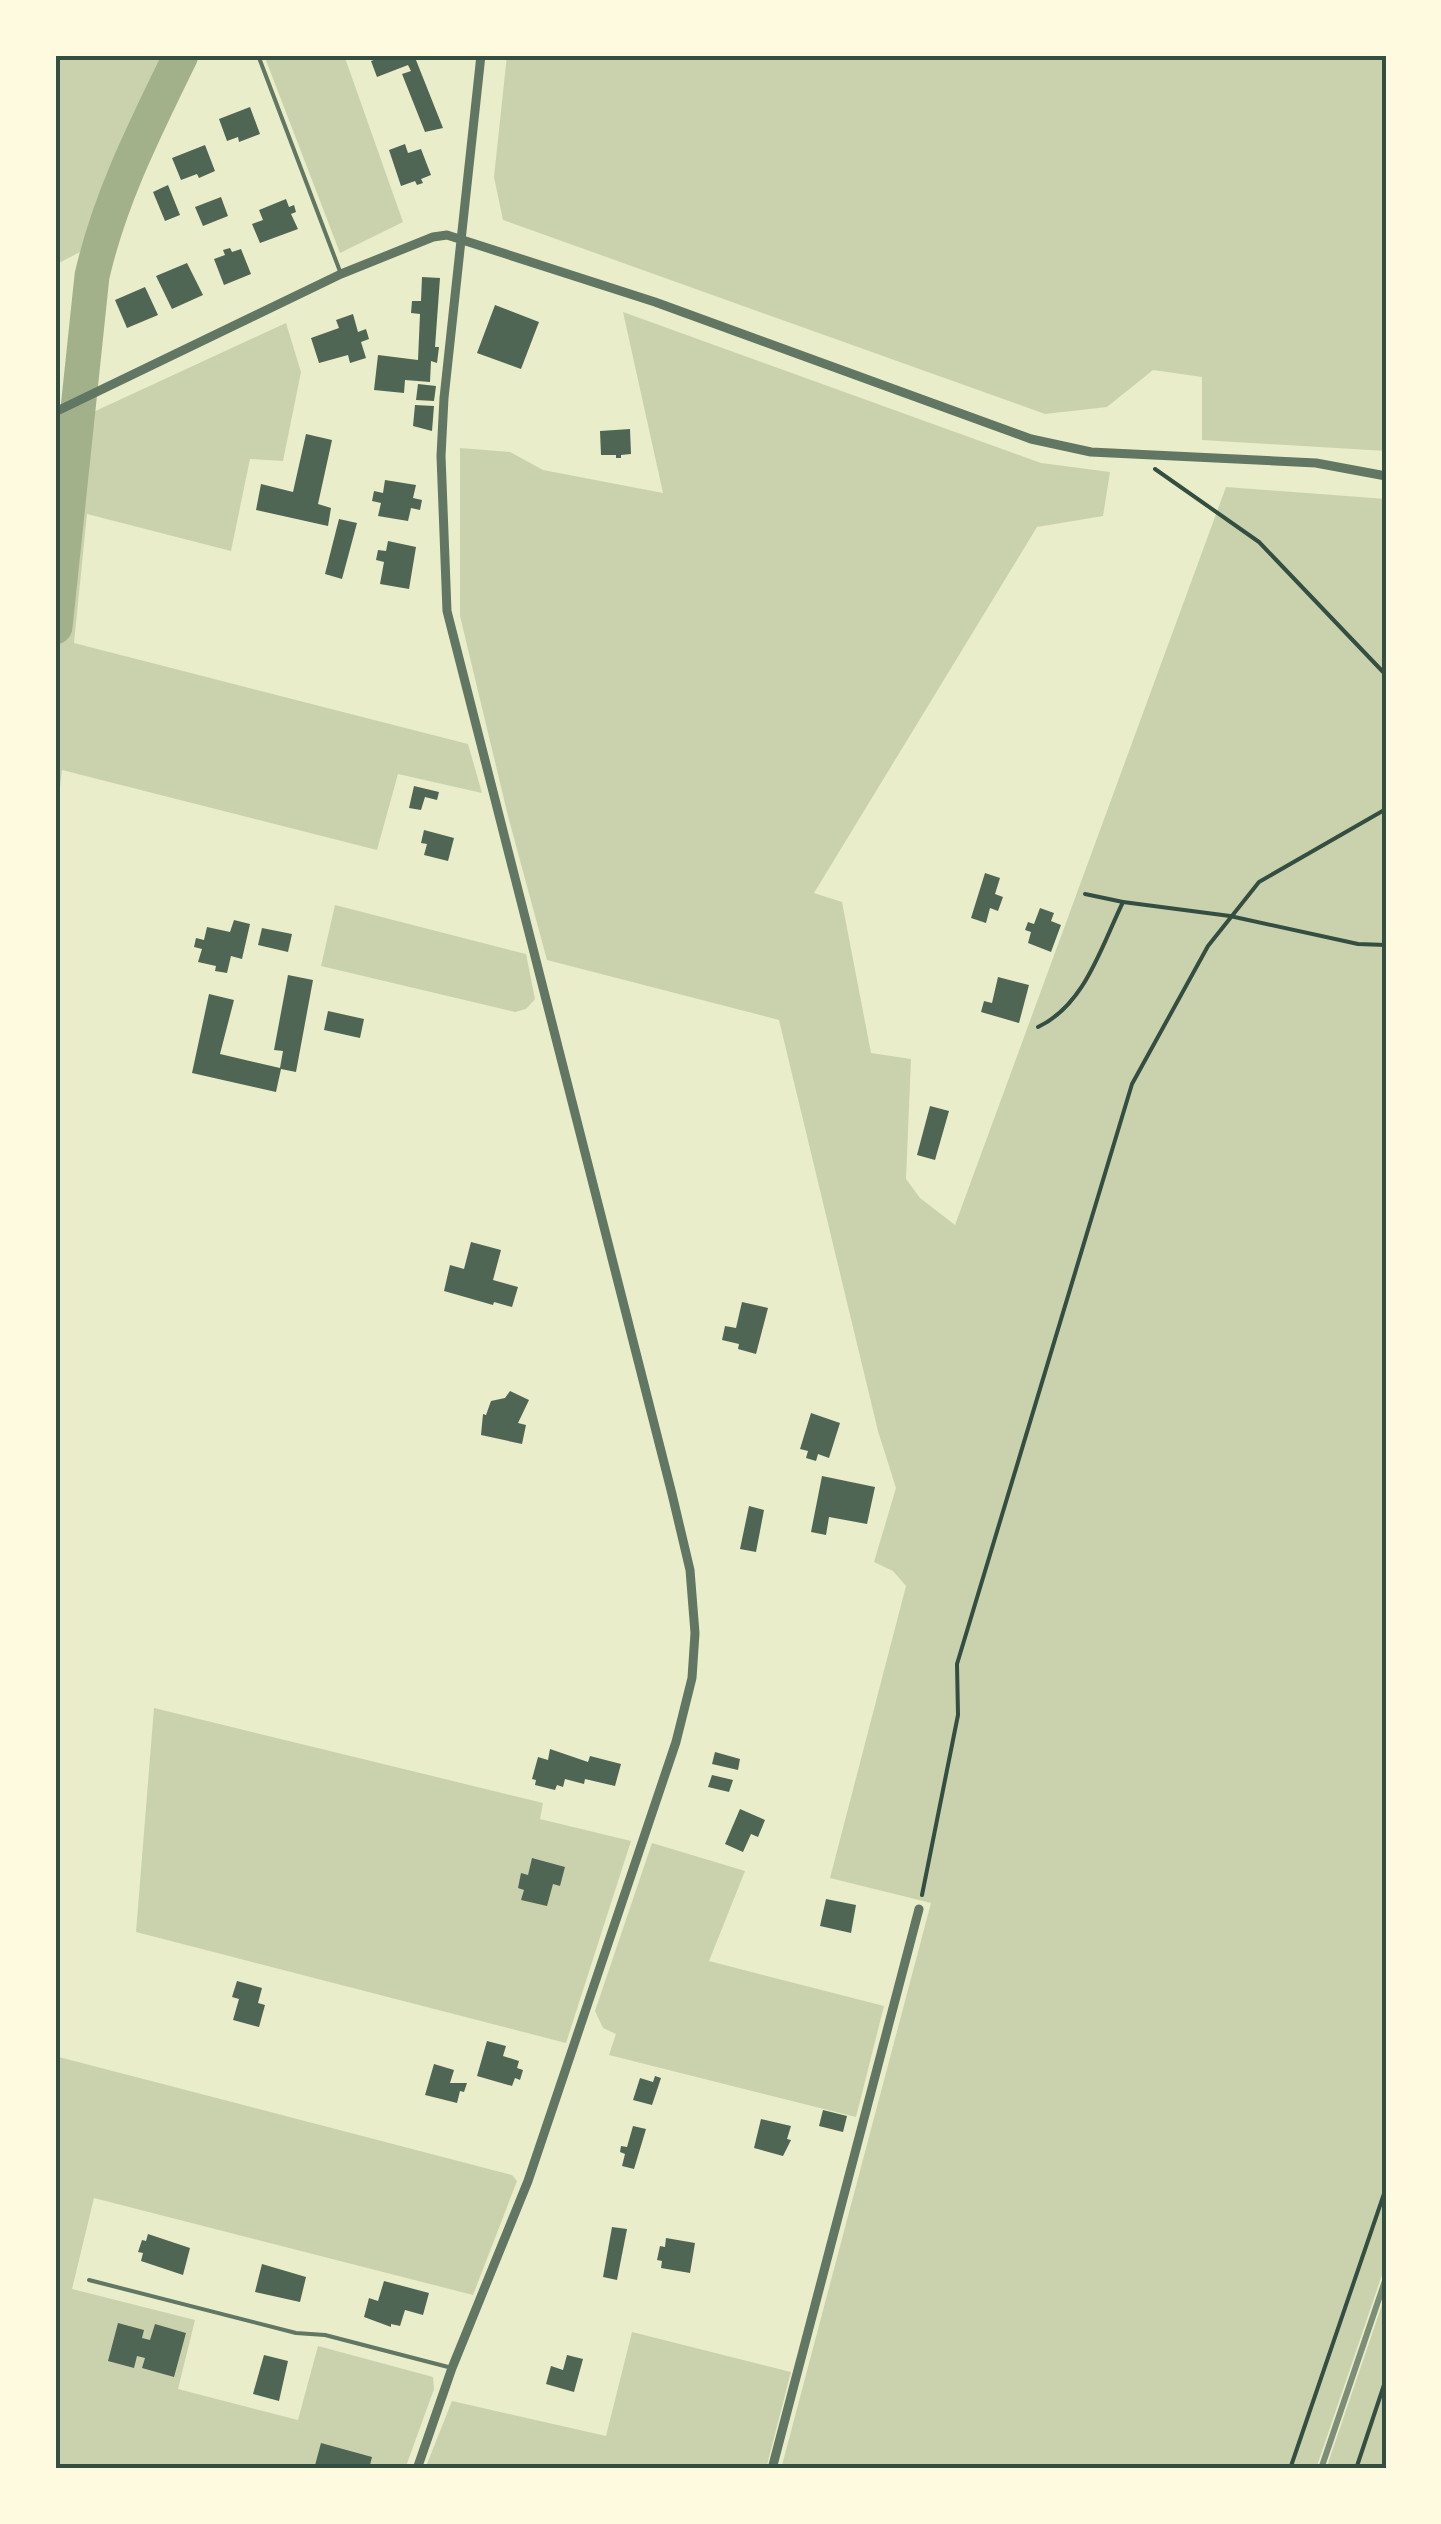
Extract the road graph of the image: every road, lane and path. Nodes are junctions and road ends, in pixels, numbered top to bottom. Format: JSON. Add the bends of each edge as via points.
{"nodes":[{"id":1,"x":258,"y":55,"type":"edge"},
{"id":2,"x":481,"y":55,"type":"edge"},
{"id":3,"x":460,"y":238,"type":"junction"},
{"id":4,"x":342,"y":274,"type":"junction"},
{"id":5,"x":56,"y":412,"type":"edge"},
{"id":6,"x":1139,"y":456,"type":"junction"},
{"id":7,"x":1386,"y":476,"type":"edge"},
{"id":8,"x":1386,"y":675,"type":"edge"},
{"id":9,"x":1386,"y":809,"type":"edge"},
{"id":10,"x":1085,"y":894,"type":"dead end"},
{"id":11,"x":1123,"y":902,"type":"junction"},
{"id":12,"x":1230,"y":916,"type":"junction"},
{"id":13,"x":1386,"y":945,"type":"edge"},
{"id":14,"x":1038,"y":1027,"type":"dead end"},
{"id":15,"x":918,"y":1910,"type":"joint"},
{"id":16,"x":1386,"y":2188,"type":"edge"},
{"id":17,"x":90,"y":2280,"type":"dead end"},
{"id":18,"x":452,"y":2368,"type":"junction"},
{"id":19,"x":1386,"y":2379,"type":"edge"},
{"id":20,"x":417,"y":2469,"type":"edge"},
{"id":21,"x":772,"y":2469,"type":"edge"},
{"id":22,"x":1290,"y":2469,"type":"edge"},
{"id":23,"x":1356,"y":2469,"type":"edge"}],
"edges":[{"from":1,"to":4,"type":"lane"},
{"from":2,"to":3,"type":"street"},
{"from":3,"to":4,"type":"street","via":[[432,236]]},
{"from":3,"to":6,"type":"street","via":[[1031,439]]},
{"from":3,"to":18,"type":"street","via":[[441,456],[447,611],[672,1494],[690,1570],[695,1633],[676,1742],[598,1980],[528,2181]]},
{"from":4,"to":5,"type":"street"},
{"from":6,"to":7,"type":"street","via":[[1316,464]]},
{"from":6,"to":8,"type":"path","via":[[1259,542]]},
{"from":9,"to":12,"type":"path","via":[[1259,882]]},
{"from":10,"to":11,"type":"path"},
{"from":11,"to":12,"type":"path"},
{"from":11,"to":14,"type":"path","via":[[1077,996]]},
{"from":12,"to":13,"type":"path"},
{"from":12,"to":15,"type":"path","via":[[1132,1084],[957,1664],[958,1715]]},
{"from":15,"to":21,"type":"street"},
{"from":16,"to":22,"type":"path"},
{"from":17,"to":18,"type":"lane"},
{"from":18,"to":20,"type":"street"},
{"from":19,"to":23,"type":"path"}]}
